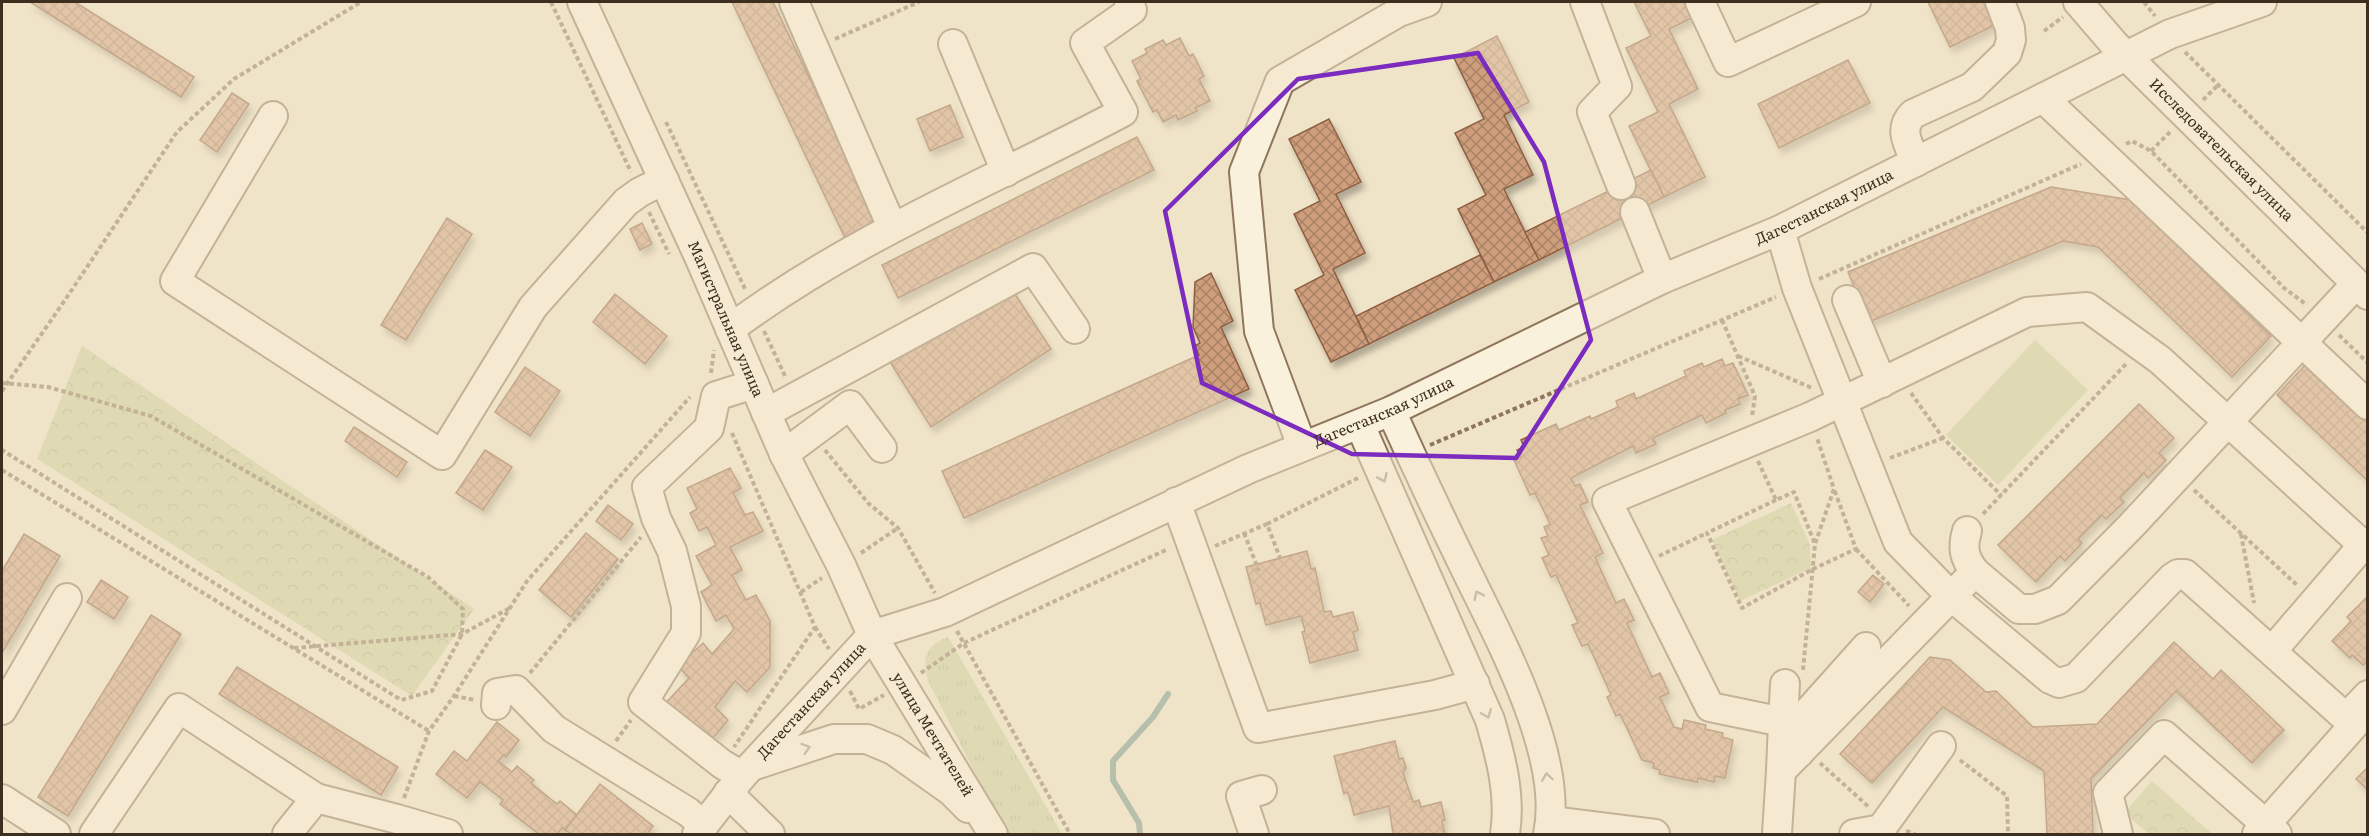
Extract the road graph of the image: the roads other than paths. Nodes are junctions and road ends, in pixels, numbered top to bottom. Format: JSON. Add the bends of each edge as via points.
{"nodes":[{"id":1,"x":582,"y":2,"type":"edge"},
{"id":2,"x":794,"y":2,"type":"edge"},
{"id":3,"x":1129,"y":2,"type":"edge"},
{"id":4,"x":1427,"y":2,"type":"edge"},
{"id":5,"x":1585,"y":2,"type":"edge"},
{"id":6,"x":1700,"y":2,"type":"edge"},
{"id":7,"x":1856,"y":2,"type":"edge"},
{"id":8,"x":2000,"y":2,"type":"edge"},
{"id":9,"x":2078,"y":2,"type":"edge"},
{"id":10,"x":2262,"y":2,"type":"edge"},
{"id":11,"x":1396,"y":7,"type":"edge"},
{"id":12,"x":953,"y":44,"type":"dead end"},
{"id":13,"x":2127,"y":56,"type":"junction"},
{"id":14,"x":2043,"y":98,"type":"junction"},
{"id":15,"x":273,"y":116,"type":"dead end"},
{"id":16,"x":1916,"y":162,"type":"junction"},
{"id":17,"x":1006,"y":172,"type":"junction"},
{"id":18,"x":664,"y":180,"type":"junction"},
{"id":19,"x":1621,"y":185,"type":"dead end"},
{"id":20,"x":1635,"y":212,"type":"dead end"},
{"id":21,"x":891,"y":227,"type":"junction"},
{"id":22,"x":1780,"y":230,"type":"junction"},
{"id":23,"x":1662,"y":279,"type":"junction"},
{"id":24,"x":2362,"y":289,"type":"edge"},
{"id":25,"x":1847,"y":300,"type":"dead end"},
{"id":26,"x":730,"y":329,"type":"junction"},
{"id":27,"x":1075,"y":329,"type":"dead end"},
{"id":28,"x":2301,"y":342,"type":"junction"},
{"id":29,"x":1890,"y":379,"type":"junction"},
{"id":30,"x":754,"y":384,"type":"junction"},
{"id":31,"x":1844,"y":401,"type":"junction"},
{"id":32,"x":2367,"y":405,"type":"edge"},
{"id":33,"x":1391,"y":411,"type":"junction"},
{"id":34,"x":766,"y":412,"type":"junction"},
{"id":35,"x":2228,"y":421,"type":"junction"},
{"id":36,"x":1360,"y":425,"type":"junction"},
{"id":37,"x":1302,"y":446,"type":"junction"},
{"id":38,"x":882,"y":448,"type":"dead end"},
{"id":39,"x":784,"y":454,"type":"junction"},
{"id":40,"x":1176,"y":502,"type":"junction"},
{"id":41,"x":1967,"y":531,"type":"road end"},
{"id":42,"x":1975,"y":572,"type":"junction"},
{"id":43,"x":1952,"y":597,"type":"junction"},
{"id":44,"x":67,"y":598,"type":"dead end"},
{"id":45,"x":872,"y":635,"type":"junction"},
{"id":46,"x":1866,"y":647,"type":"dead end"},
{"id":47,"x":2266,"y":647,"type":"junction"},
{"id":48,"x":1475,"y":684,"type":"junction"},
{"id":49,"x":2367,"y":695,"type":"edge"},
{"id":50,"x":506,"y":698,"type":"road end"},
{"id":51,"x":2,"y":710,"type":"edge"},
{"id":52,"x":2346,"y":718,"type":"junction"},
{"id":53,"x":1941,"y":746,"type":"road end"},
{"id":54,"x":1795,"y":757,"type":"junction"},
{"id":55,"x":740,"y":778,"type":"junction"},
{"id":56,"x":1262,"y":790,"type":"dead end"},
{"id":57,"x":316,"y":798,"type":"junction"},
{"id":58,"x":2,"y":799,"type":"edge"},
{"id":59,"x":1549,"y":828,"type":"edge"},
{"id":60,"x":701,"y":830,"type":"edge"},
{"id":61,"x":2267,"y":831,"type":"edge"},
{"id":62,"x":56,"y":834,"type":"edge"},
{"id":63,"x":94,"y":834,"type":"edge"},
{"id":64,"x":287,"y":834,"type":"edge"},
{"id":65,"x":448,"y":834,"type":"edge"},
{"id":66,"x":770,"y":834,"type":"edge"},
{"id":67,"x":993,"y":834,"type":"edge"},
{"id":68,"x":1254,"y":834,"type":"edge"},
{"id":69,"x":1505,"y":834,"type":"edge"},
{"id":70,"x":1655,"y":834,"type":"edge"},
{"id":71,"x":1781,"y":834,"type":"edge"},
{"id":72,"x":1854,"y":834,"type":"edge"},
{"id":73,"x":2118,"y":834,"type":"edge"}],
"edges":[{"from":1,"to":18,"type":"street","name":"Магистральная улица"},
{"from":2,"to":21,"type":"street"},
{"from":3,"to":17,"type":"street","via":[[1132,10],[1085,43],[1123,112]]},
{"from":4,"to":11,"type":"street"},
{"from":5,"to":19,"type":"street","via":[[1617,86],[1592,112]]},
{"from":6,"to":7,"type":"street","via":[[1728,62]]},
{"from":8,"to":16,"type":"street","via":[[2010,28],[2007,52],[1972,87],[1907,120],[1904,131]]},
{"from":9,"to":13,"type":"street","name":"Исследовательская улица"},
{"from":10,"to":13,"type":"street","name":"Дагестанская улица","via":[[2170,34]]},
{"from":11,"to":37,"type":"street","via":[[1280,81],[1244,172],[1259,331]]},
{"from":12,"to":17,"type":"street"},
{"from":13,"to":14,"type":"street","name":"Дагестанская улица"},
{"from":13,"to":24,"type":"street","name":"Исследовательская улица"},
{"from":14,"to":16,"type":"street","name":"Дагестанская улица"},
{"from":14,"to":28,"type":"street"},
{"from":15,"to":18,"type":"street","via":[[176,281],[442,455],[533,307],[626,202]]},
{"from":16,"to":22,"type":"street","name":"Дагестанская улица"},
{"from":17,"to":21,"type":"street"},
{"from":18,"to":26,"type":"street","name":"Магистральная улица"},
{"from":20,"to":23,"type":"street"},
{"from":21,"to":26,"type":"street"},
{"from":22,"to":23,"type":"street","name":"Дагестанская улица"},
{"from":22,"to":31,"type":"street","via":[[1797,288]]},
{"from":23,"to":33,"type":"street","name":"Дагестанская улица"},
{"from":24,"to":28,"type":"street"},
{"from":25,"to":29,"type":"street"},
{"from":26,"to":30,"type":"street","name":"Магистральная улица"},
{"from":27,"to":34,"type":"street","via":[[1033,268]]},
{"from":28,"to":32,"type":"street"},
{"from":28,"to":35,"type":"street"},
{"from":29,"to":31,"type":"street"},
{"from":29,"to":35,"type":"street","via":[[2027,312],[2087,307],[2142,347]]},
{"from":30,"to":34,"type":"street","name":"Магистральная улица"},
{"from":30,"to":55,"type":"street","via":[[716,396],[709,428],[646,487],[672,551],[686,606],[686,633],[643,702]]},
{"from":31,"to":43,"type":"street","via":[[1898,542]]},
{"from":31,"to":54,"type":"street","via":[[1607,501],[1710,707],[1784,701]]},
{"from":33,"to":36,"type":"street","name":"Дагестанская улица"},
{"from":59,"to":33,"type":"street","one_way":true,"via":[[1548,775],[1534,725],[1505,653]]},
{"from":34,"to":39,"type":"street","name":"Магистральная улица"},
{"from":35,"to":42,"type":"street","via":[[2058,600],[2035,609],[2019,609]]},
{"from":35,"to":47,"type":"street","via":[[2363,545],[2315,601]]},
{"from":36,"to":37,"type":"street","name":"Дагестанская улица"},
{"from":36,"to":48,"type":"street","one_way":true},
{"from":37,"to":40,"type":"street","name":"Дагестанская улица"},
{"from":38,"to":39,"type":"street","via":[[850,405]]},
{"from":39,"to":45,"type":"street","name":"Магистральная улица"},
{"from":40,"to":45,"type":"street","name":"Дагестанская улица","via":[[945,612]]},
{"from":40,"to":48,"type":"street","via":[[1258,728]]},
{"from":41,"to":42,"type":"street","via":[[1963,545],[1966,560]]},
{"from":42,"to":43,"type":"street"},
{"from":43,"to":47,"type":"street","via":[[2059,683],[2076,678],[2178,574],[2185,574]]},
{"from":43,"to":54,"type":"street"},
{"from":44,"to":51,"type":"street"},
{"from":45,"to":55,"type":"street","name":"Дагестанская улица"},
{"from":45,"to":67,"type":"street","name":"улица Мечтателей"},
{"from":46,"to":54,"type":"street","via":[[1806,714],[1799,727]]},
{"from":47,"to":52,"type":"street"},
{"from":48,"to":69,"type":"street","one_way":true,"via":[[1503,767]]},
{"from":49,"to":52,"type":"street"},
{"from":50,"to":60,"type":"street","via":[[688,812]]},
{"from":52,"to":61,"type":"street","via":[[2354,725]]},
{"from":53,"to":72,"type":"street","via":[[1881,829]]},
{"from":54,"to":71,"type":"street"},
{"from":55,"to":60,"type":"street","name":"Дагестанская улица"},
{"from":55,"to":66,"type":"street"},
{"from":55,"to":67,"type":"street","one_way":true,"via":[[834,739],[867,739],[893,750],[951,791]]},
{"from":56,"to":68,"type":"street","via":[[1241,796]]},
{"from":57,"to":63,"type":"street","via":[[179,708]]},
{"from":57,"to":64,"type":"street"},
{"from":57,"to":65,"type":"street"},
{"from":58,"to":62,"type":"street"},
{"from":59,"to":70,"type":"street"},
{"from":61,"to":73,"type":"street","via":[[2164,735],[2108,793]]}]}
